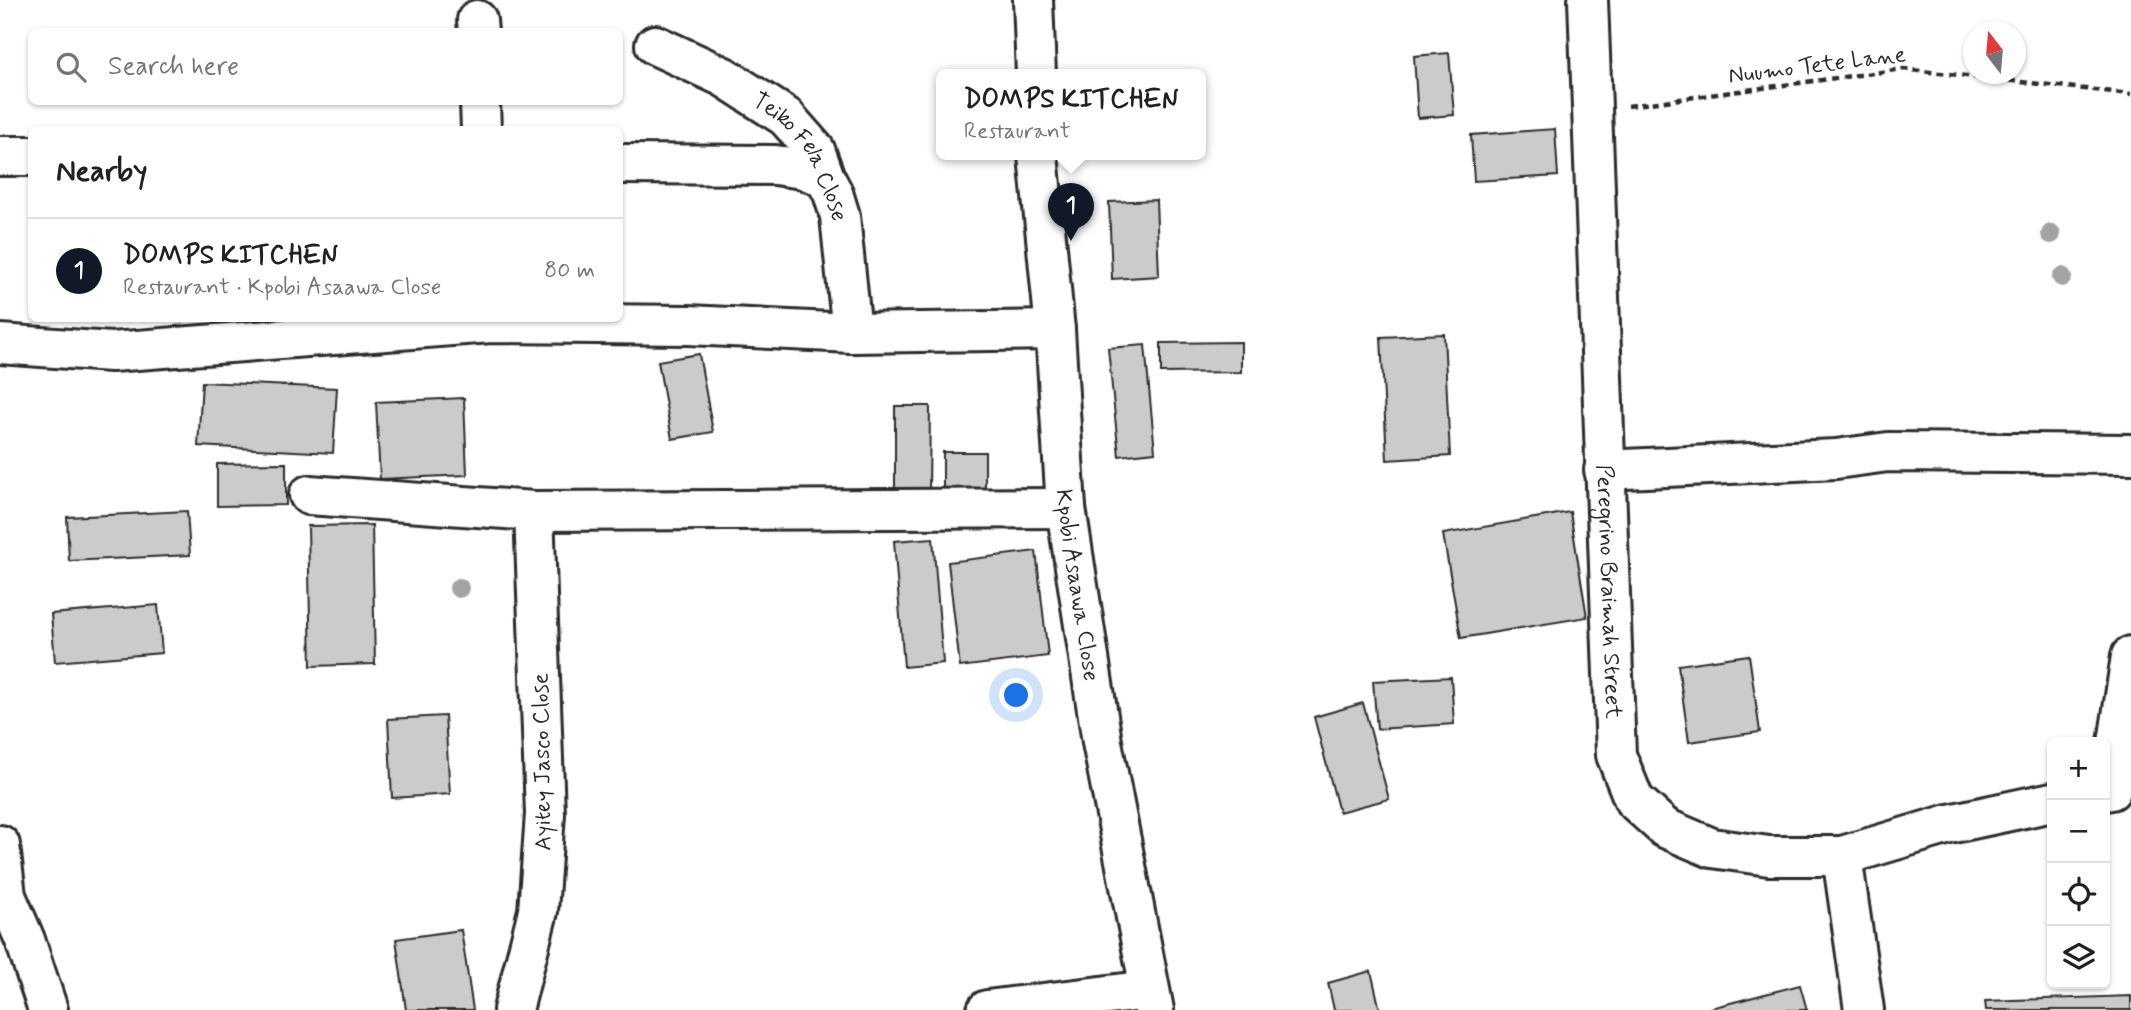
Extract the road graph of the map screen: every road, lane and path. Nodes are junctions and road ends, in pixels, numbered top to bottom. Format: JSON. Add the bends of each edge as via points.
{"nodes":[{"id":1,"x":1033,"y":0,"type":"edge"},
{"id":2,"x":1588,"y":0,"type":"edge"},
{"id":3,"x":655,"y":45,"type":"dead end"},
{"id":4,"x":1035,"y":69,"type":"edge"},
{"id":5,"x":2131,"y":94,"type":"edge"},
{"id":6,"x":480,"y":105,"type":"edge"},
{"id":7,"x":1591,"y":111,"type":"junction"},
{"id":8,"x":481,"y":126,"type":"edge"},
{"id":9,"x":0,"y":156,"type":"edge"},
{"id":10,"x":28,"y":156,"type":"edge"},
{"id":11,"x":1038,"y":160,"type":"edge"},
{"id":12,"x":623,"y":164,"type":"edge"},
{"id":13,"x":825,"y":178,"type":"junction"},
{"id":14,"x":479,"y":322,"type":"edge"},
{"id":15,"x":540,"y":322,"type":"edge"},
{"id":16,"x":1055,"y":330,"type":"junction"},
{"id":17,"x":852,"y":333,"type":"junction"},
{"id":18,"x":0,"y":344,"type":"edge"},
{"id":19,"x":2131,"y":454,"type":"edge"},
{"id":20,"x":1604,"y":470,"type":"junction"},
{"id":21,"x":309,"y":495,"type":"dead end"},
{"id":22,"x":1066,"y":508,"type":"junction"},
{"id":23,"x":534,"y":511,"type":"junction"},
{"id":24,"x":2131,"y":656,"type":"edge"},
{"id":25,"x":2116,"y":790,"type":"edge"},
{"id":26,"x":2047,"y":803,"type":"edge"},
{"id":27,"x":0,"y":845,"type":"edge"},
{"id":28,"x":1842,"y":856,"type":"junction"},
{"id":29,"x":3,"y":895,"type":"edge"},
{"id":30,"x":1152,"y":1000,"type":"edge"},
{"id":31,"x":48,"y":1010,"type":"edge"},
{"id":32,"x":513,"y":1010,"type":"edge"},
{"id":33,"x":987,"y":1010,"type":"edge"},
{"id":34,"x":1864,"y":1010,"type":"edge"}],
"edges":[{"from":1,"to":4,"type":"street"},
{"from":2,"to":7,"type":"street","name":"Peregrino Braimah Street"},
{"from":3,"to":13,"type":"street","name":"Teiko Fela Close","via":[[724,77],[786,117],[815,150]]},
{"from":5,"to":7,"type":"path","name":"Nuumo Tete Lane","via":[[1903,69]]},
{"from":6,"to":8,"type":"street"},
{"from":7,"to":20,"type":"street","name":"Peregrino Braimah Street"},
{"from":9,"to":10,"type":"street"},
{"from":11,"to":16,"type":"street","name":"Kpobi Asaawa Close"},
{"from":12,"to":13,"type":"street","via":[[775,165]]},
{"from":13,"to":17,"type":"street","name":"Teiko Fela Close","via":[[840,216]]},
{"from":14,"to":18,"type":"street","via":[[111,352]]},
{"from":15,"to":17,"type":"street"},
{"from":16,"to":17,"type":"street"},
{"from":16,"to":22,"type":"street","name":"Kpobi Asaawa Close"},
{"from":19,"to":20,"type":"street","via":[[1888,452],[1836,459]]},
{"from":20,"to":28,"type":"street","name":"Peregrino Braimah Street","via":[[1616,755],[1634,800],[1665,828],[1712,848],[1769,856]]},
{"from":21,"to":23,"type":"street"},
{"from":22,"to":23,"type":"street"},
{"from":22,"to":30,"type":"street","name":"Kpobi Asaawa Close","via":[[1102,742]]},
{"from":23,"to":32,"type":"street","name":"Ayitey Jasco Close","via":[[545,814],[538,911]]},
{"from":24,"to":25,"type":"street"},
{"from":26,"to":28,"type":"street","name":"Peregrino Braimah Street","via":[[1949,824]]},
{"from":27,"to":29,"type":"street"},
{"from":28,"to":34,"type":"street"},
{"from":29,"to":31,"type":"street"},
{"from":30,"to":33,"type":"street"}]}
